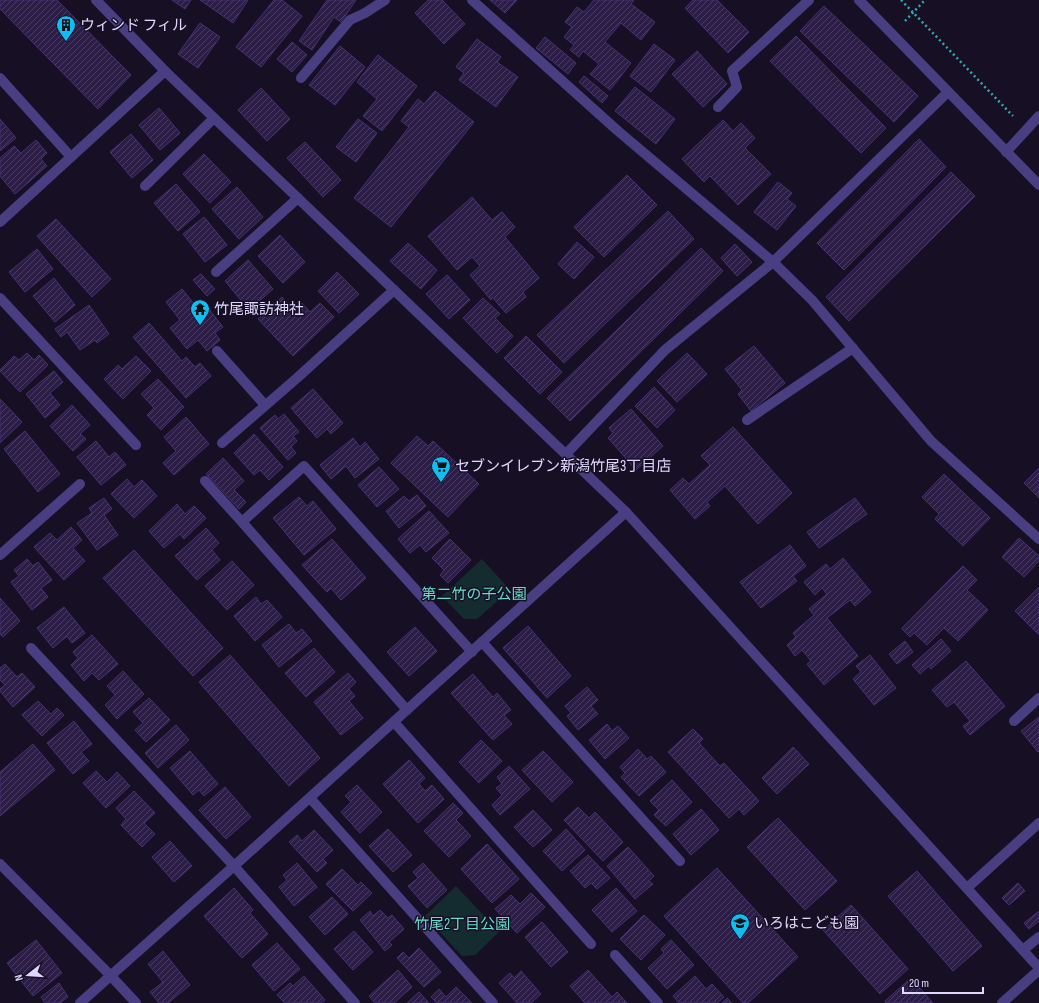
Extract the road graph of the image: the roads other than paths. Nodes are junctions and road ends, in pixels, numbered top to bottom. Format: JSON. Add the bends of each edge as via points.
{"nodes":[{"id":1,"x":96,"y":0,"type":"edge"},
{"id":2,"x":385,"y":0,"type":"edge"},
{"id":3,"x":472,"y":0,"type":"edge"},
{"id":4,"x":808,"y":0,"type":"edge"},
{"id":5,"x":859,"y":0,"type":"edge"},
{"id":6,"x":165,"y":70,"type":"junction"},
{"id":7,"x":0,"y":78,"type":"edge"},
{"id":8,"x":301,"y":78,"type":"dead end"},
{"id":9,"x":948,"y":92,"type":"junction"},
{"id":10,"x":718,"y":107,"type":"dead end"},
{"id":11,"x":1039,"y":116,"type":"edge"},
{"id":12,"x":214,"y":118,"type":"junction"},
{"id":13,"x":1006,"y":152,"type":"junction"},
{"id":14,"x":72,"y":157,"type":"junction"},
{"id":15,"x":145,"y":186,"type":"dead end"},
{"id":16,"x":1039,"y":186,"type":"edge"},
{"id":17,"x":298,"y":198,"type":"junction"},
{"id":18,"x":0,"y":222,"type":"edge"},
{"id":19,"x":773,"y":262,"type":"junction"},
{"id":20,"x":216,"y":272,"type":"dead end"},
{"id":21,"x":394,"y":290,"type":"junction"},
{"id":22,"x":0,"y":298,"type":"edge"},
{"id":23,"x":853,"y":348,"type":"junction"},
{"id":24,"x":218,"y":351,"type":"dead end"},
{"id":25,"x":265,"y":405,"type":"junction"},
{"id":26,"x":747,"y":420,"type":"dead end"},
{"id":27,"x":222,"y":443,"type":"dead end"},
{"id":28,"x":136,"y":445,"type":"dead end"},
{"id":29,"x":566,"y":454,"type":"junction"},
{"id":30,"x":205,"y":481,"type":"dead end"},
{"id":31,"x":80,"y":484,"type":"dead end"},
{"id":32,"x":626,"y":512,"type":"junction"},
{"id":33,"x":242,"y":522,"type":"junction"},
{"id":34,"x":1039,"y":539,"type":"edge"},
{"id":35,"x":0,"y":555,"type":"edge"},
{"id":36,"x":482,"y":642,"type":"junction"},
{"id":37,"x":31,"y":648,"type":"dead end"},
{"id":38,"x":472,"y":652,"type":"junction"},
{"id":39,"x":1039,"y":698,"type":"edge"},
{"id":40,"x":407,"y":710,"type":"junction"},
{"id":41,"x":1014,"y":721,"type":"dead end"},
{"id":42,"x":394,"y":722,"type":"junction"},
{"id":43,"x":310,"y":798,"type":"junction"},
{"id":44,"x":1039,"y":823,"type":"edge"},
{"id":45,"x":680,"y":861,"type":"dead end"},
{"id":46,"x":0,"y":864,"type":"edge"},
{"id":47,"x":234,"y":866,"type":"junction"},
{"id":48,"x":967,"y":888,"type":"junction"},
{"id":49,"x":1039,"y":937,"type":"edge"},
{"id":50,"x":591,"y":944,"type":"dead end"},
{"id":51,"x":1023,"y":950,"type":"junction"},
{"id":52,"x":615,"y":955,"type":"dead end"},
{"id":53,"x":1039,"y":969,"type":"edge"},
{"id":54,"x":110,"y":975,"type":"junction"},
{"id":55,"x":80,"y":1003,"type":"edge"},
{"id":56,"x":136,"y":1003,"type":"edge"},
{"id":57,"x":355,"y":1003,"type":"edge"},
{"id":58,"x":493,"y":1003,"type":"edge"},
{"id":59,"x":658,"y":1003,"type":"edge"},
{"id":60,"x":1002,"y":1003,"type":"edge"}],
"edges":[{"from":1,"to":6,"type":"street"},
{"from":2,"to":8,"type":"street","via":[[350,20]]},
{"from":3,"to":19,"type":"street","via":[[618,131]]},
{"from":4,"to":10,"type":"street","via":[[732,71],[737,87]]},
{"from":5,"to":9,"type":"street"},
{"from":6,"to":12,"type":"street"},
{"from":6,"to":14,"type":"street"},
{"from":7,"to":14,"type":"street"},
{"from":9,"to":13,"type":"street"},
{"from":9,"to":19,"type":"street"},
{"from":11,"to":13,"type":"street"},
{"from":12,"to":15,"type":"street"},
{"from":12,"to":17,"type":"street"},
{"from":13,"to":16,"type":"street"},
{"from":14,"to":18,"type":"street"},
{"from":17,"to":20,"type":"street"},
{"from":17,"to":21,"type":"street"},
{"from":19,"to":23,"type":"street","via":[[812,300]]},
{"from":19,"to":29,"type":"street","via":[[665,350]]},
{"from":21,"to":25,"type":"street"},
{"from":21,"to":29,"type":"street"},
{"from":22,"to":28,"type":"street"},
{"from":23,"to":26,"type":"street"},
{"from":23,"to":34,"type":"street","via":[[931,441]]},
{"from":24,"to":25,"type":"street"},
{"from":25,"to":27,"type":"street"},
{"from":29,"to":32,"type":"street"},
{"from":30,"to":33,"type":"street"},
{"from":31,"to":35,"type":"street"},
{"from":32,"to":36,"type":"street"},
{"from":32,"to":48,"type":"street"},
{"from":33,"to":38,"type":"street","via":[[304,466]]},
{"from":33,"to":40,"type":"street"},
{"from":36,"to":38,"type":"street"},
{"from":36,"to":45,"type":"street"},
{"from":37,"to":47,"type":"street"},
{"from":38,"to":40,"type":"street"},
{"from":39,"to":41,"type":"street"},
{"from":40,"to":42,"type":"street"},
{"from":42,"to":43,"type":"street"},
{"from":42,"to":50,"type":"street"},
{"from":43,"to":47,"type":"street"},
{"from":43,"to":58,"type":"street"},
{"from":44,"to":48,"type":"street"},
{"from":46,"to":54,"type":"street"},
{"from":47,"to":54,"type":"street"},
{"from":47,"to":57,"type":"street"},
{"from":48,"to":51,"type":"street"},
{"from":49,"to":51,"type":"street"},
{"from":51,"to":53,"type":"street"},
{"from":52,"to":59,"type":"street"},
{"from":53,"to":60,"type":"street"},
{"from":54,"to":55,"type":"street"},
{"from":54,"to":56,"type":"street"}]}
